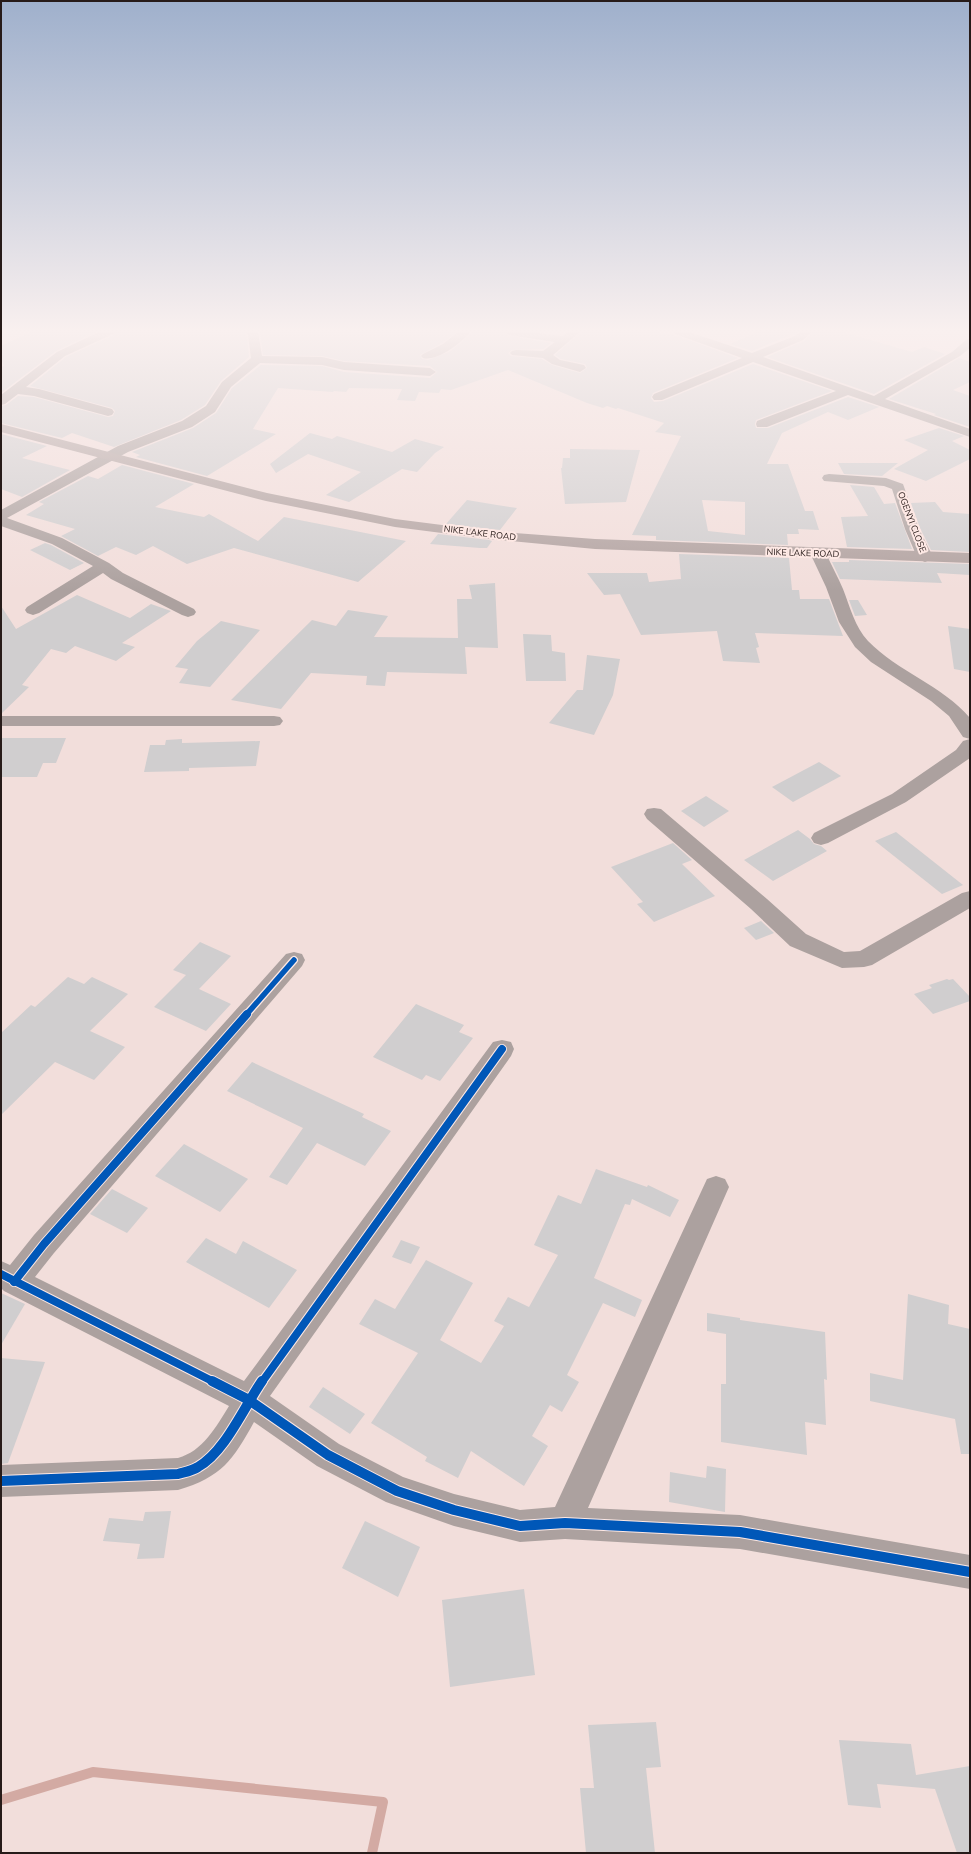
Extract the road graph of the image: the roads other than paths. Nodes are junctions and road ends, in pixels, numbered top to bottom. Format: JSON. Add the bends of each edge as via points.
{"nodes":[{"id":1,"x":196,"y":419,"type":"edge"},
{"id":2,"x":776,"y":419,"type":"edge"},
{"id":3,"x":928,"y":419,"type":"edge"},
{"id":4,"x":762,"y":424,"type":"dead end"},
{"id":5,"x":1,"y":428,"type":"edge"},
{"id":6,"x":970,"y":433,"type":"edge"},
{"id":7,"x":110,"y":457,"type":"junction"},
{"id":8,"x":828,"y":478,"type":"dead end"},
{"id":9,"x":1,"y":516,"type":"edge"},
{"id":10,"x":1,"y":521,"type":"edge"},
{"id":11,"x":818,"y":553,"type":"junction"},
{"id":12,"x":925,"y":557,"type":"junction"},
{"id":13,"x":970,"y":558,"type":"edge"},
{"id":14,"x":104,"y":566,"type":"junction"},
{"id":15,"x":33,"y":610,"type":"dead end"},
{"id":16,"x":188,"y":612,"type":"dead end"},
{"id":17,"x":1,"y":721,"type":"edge"},
{"id":18,"x":274,"y":721,"type":"dead end"},
{"id":19,"x":970,"y":732,"type":"edge"},
{"id":20,"x":970,"y":745,"type":"edge"},
{"id":21,"x":654,"y":814,"type":"dead end"},
{"id":22,"x":821,"y":838,"type":"dead end"},
{"id":23,"x":970,"y":898,"type":"edge"},
{"id":24,"x":294,"y":960,"type":"dead end"},
{"id":25,"x":502,"y":1049,"type":"dead end"},
{"id":26,"x":716,"y":1187,"type":"dead end"},
{"id":27,"x":7,"y":1278,"type":"edge"},
{"id":28,"x":250,"y":1400,"type":"junction"},
{"id":29,"x":1,"y":1481,"type":"edge"},
{"id":30,"x":565,"y":1523,"type":"junction"},
{"id":31,"x":970,"y":1572,"type":"edge"}],
"edges":[{"from":1,"to":7,"type":"street"},
{"from":2,"to":4,"type":"street"},
{"from":3,"to":6,"type":"street"},
{"from":5,"to":7,"type":"main road","name":"NIKE LAKE ROAD"},
{"from":7,"to":9,"type":"street"},
{"from":7,"to":11,"type":"main road","name":"NIKE LAKE ROAD","via":[[266,498],[396,523],[558,542]]},
{"from":8,"to":12,"type":"street","name":"OGENYI CLOSE","via":[[886,482],[898,488]]},
{"from":10,"to":14,"type":"street","via":[[57,541]]},
{"from":11,"to":12,"type":"main road","name":"NIKE LAKE ROAD"},
{"from":11,"to":19,"type":"street","via":[[847,622],[861,643],[877,658],[937,697],[955,712]]},
{"from":12,"to":13,"type":"main road","name":"NIKE LAKE ROAD"},
{"from":14,"to":15,"type":"street"},
{"from":14,"to":16,"type":"street","via":[[117,576]]},
{"from":17,"to":18,"type":"street"},
{"from":20,"to":22,"type":"street","via":[[964,754],[899,798]]},
{"from":21,"to":23,"type":"street","via":[[798,940],[842,960],[864,959],[883,950]]},
{"from":24,"to":27,"type":"street","via":[[44,1244]]},
{"from":25,"to":28,"type":"street"},
{"from":26,"to":30,"type":"street"},
{"from":27,"to":28,"type":"street"},
{"from":28,"to":29,"type":"street","via":[[231,1432],[215,1452],[198,1467],[178,1474]]},
{"from":28,"to":30,"type":"street","via":[[328,1455],[397,1491],[454,1510],[520,1526]]},
{"from":30,"to":31,"type":"street","via":[[740,1532]]}]}
